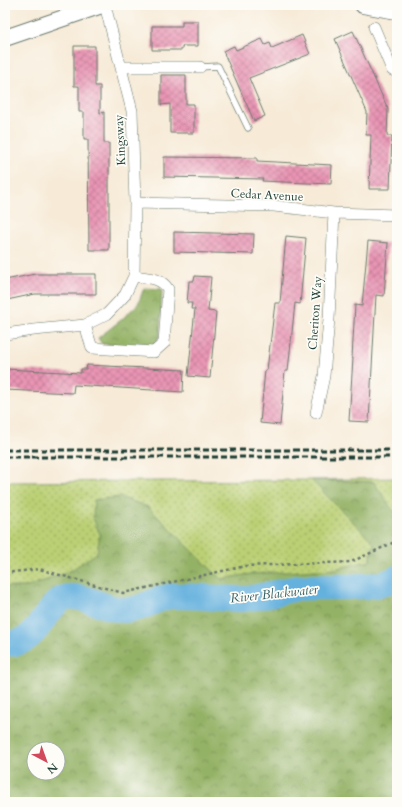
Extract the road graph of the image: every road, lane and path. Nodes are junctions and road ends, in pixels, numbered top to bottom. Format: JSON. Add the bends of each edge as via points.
{"nodes":[{"id":1,"x":102,"y":5,"type":"edge"},
{"id":2,"x":105,"y":5,"type":"edge"},
{"id":3,"x":363,"y":5,"type":"edge"},
{"id":4,"x":397,"y":11,"type":"edge"},
{"id":5,"x":374,"y":27,"type":"dead end"},
{"id":6,"x":5,"y":38,"type":"edge"},
{"id":7,"x":121,"y":67,"type":"junction"},
{"id":8,"x":200,"y":67,"type":"joint"},
{"id":9,"x":397,"y":72,"type":"edge"},
{"id":10,"x":248,"y":128,"type":"dead end"},
{"id":11,"x":135,"y":204,"type":"junction"},
{"id":12,"x":334,"y":213,"type":"junction"},
{"id":13,"x":397,"y":215,"type":"edge"},
{"id":14,"x":134,"y":276,"type":"junction"},
{"id":15,"x":85,"y":326,"type":"junction"},
{"id":16,"x":5,"y":334,"type":"edge"},
{"id":17,"x":316,"y":413,"type":"dead end"},
{"id":18,"x":397,"y":541,"type":"edge"},
{"id":19,"x":5,"y":573,"type":"edge"}],
"edges":[{"from":1,"to":6,"type":"street"},
{"from":2,"to":7,"type":"street","name":"Kingsway"},
{"from":3,"to":4,"type":"street"},
{"from":5,"to":9,"type":"street","via":[[392,70]]},
{"from":7,"to":8,"type":"street"},
{"from":7,"to":11,"type":"street","name":"Kingsway","via":[[132,111]]},
{"from":8,"to":10,"type":"lane","via":[[218,66]]},
{"from":11,"to":12,"type":"street","name":"Cedar Avenue","via":[[274,206]]},
{"from":11,"to":14,"type":"street","name":"Kingsway"},
{"from":12,"to":13,"type":"street","name":"Cedar Avenue"},
{"from":12,"to":17,"type":"street","name":"Cheriton Way","via":[[325,369]]},
{"from":14,"to":15,"type":"street","name":"Kingsway","via":[[125,295],[107,314]]},
{"from":14,"to":15,"type":"street","via":[[153,278],[163,282],[168,288],[164,343],[154,352],[92,348]]},
{"from":15,"to":16,"type":"street","name":"Kingsway"},
{"from":18,"to":19,"type":"path","via":[[351,562],[245,566],[123,593],[39,569]]}]}
